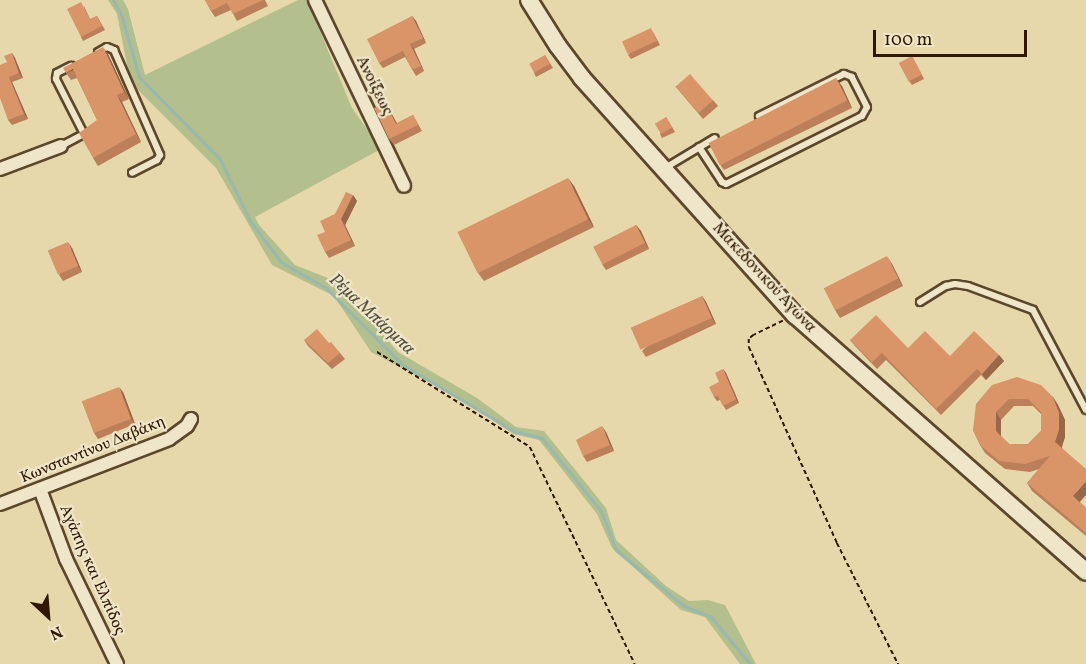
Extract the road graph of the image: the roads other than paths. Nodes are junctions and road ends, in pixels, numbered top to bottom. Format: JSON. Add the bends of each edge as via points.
{"nodes":[{"id":1,"x":315,"y":0,"type":"edge"},
{"id":2,"x":529,"y":0,"type":"edge"},
{"id":3,"x":87,"y":57,"type":"edge"},
{"id":4,"x":77,"y":63,"type":"edge"},
{"id":5,"x":752,"y":120,"type":"edge"},
{"id":6,"x":720,"y":136,"type":"edge"},
{"id":7,"x":61,"y":146,"type":"joint"},
{"id":8,"x":699,"y":147,"type":"junction"},
{"id":9,"x":664,"y":168,"type":"junction"},
{"id":10,"x":0,"y":169,"type":"edge"},
{"id":11,"x":132,"y":173,"type":"dead end"},
{"id":12,"x":404,"y":186,"type":"dead end"},
{"id":13,"x":920,"y":302,"type":"dead end"},
{"id":14,"x":1086,"y":410,"type":"edge"},
{"id":15,"x":191,"y":419,"type":"dead end"},
{"id":16,"x":40,"y":489,"type":"junction"},
{"id":17,"x":0,"y":504,"type":"edge"},
{"id":18,"x":1086,"y":572,"type":"edge"},
{"id":19,"x":117,"y":664,"type":"edge"}],
"edges":[{"from":1,"to":12,"type":"street","name":"Ανοίξεως"},
{"from":2,"to":9,"type":"main road","name":"Μακεδονικού Αγώνα","via":[[582,78]]},
{"from":3,"to":11,"type":"lane","via":[[107,47],[114,50],[158,147],[158,160]]},
{"from":4,"to":7,"type":"lane","via":[[56,76],[84,134]]},
{"from":5,"to":8,"type":"lane","via":[[844,74],[852,77],[867,107],[862,116],[726,184]]},
{"from":6,"to":8,"type":"lane"},
{"from":7,"to":10,"type":"street"},
{"from":8,"to":9,"type":"lane"},
{"from":9,"to":18,"type":"main road","name":"Μακεδονικού Αγώνα","via":[[795,315]]},
{"from":13,"to":14,"type":"lane","via":[[955,284],[1033,310]]},
{"from":15,"to":16,"type":"street","name":"Κωνσταντίνου Δαβάκη","via":[[169,440]]},
{"from":16,"to":17,"type":"street","name":"Κωνσταντίνου Δαβάκη"},
{"from":16,"to":19,"type":"street","name":"Αγάπης και Ελπίδος","via":[[66,559]]}]}
